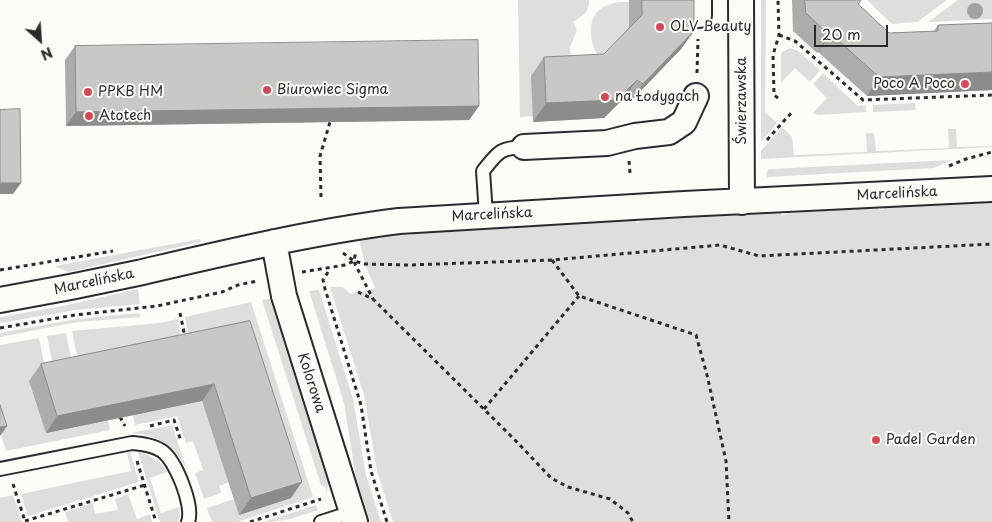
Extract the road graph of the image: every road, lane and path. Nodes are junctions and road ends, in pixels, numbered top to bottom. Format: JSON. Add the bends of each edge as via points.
{"nodes":[{"id":1,"x":741,"y":0,"type":"edge"},
{"id":2,"x":778,"y":0,"type":"edge"},
{"id":3,"x":699,"y":8,"type":"edge"},
{"id":4,"x":779,"y":35,"type":"junction"},
{"id":5,"x":992,"y":95,"type":"edge"},
{"id":6,"x":696,"y":96,"type":"joint"},
{"id":7,"x":778,"y":98,"type":"dead end"},
{"id":8,"x":792,"y":112,"type":"dead end"},
{"id":9,"x":330,"y":122,"type":"edge"},
{"id":10,"x":763,"y":144,"type":"dead end"},
{"id":11,"x":524,"y":147,"type":"joint"},
{"id":12,"x":992,"y":152,"type":"edge"},
{"id":13,"x":966,"y":159,"type":"dead end"},
{"id":14,"x":992,"y":189,"type":"edge"},
{"id":15,"x":321,"y":197,"type":"dead end"},
{"id":16,"x":742,"y":202,"type":"junction"},
{"id":17,"x":486,"y":215,"type":"junction"},
{"id":18,"x":274,"y":242,"type":"junction"},
{"id":19,"x":992,"y":244,"type":"edge"},
{"id":20,"x":356,"y":248,"type":"dead end"},
{"id":21,"x":342,"y":252,"type":"dead end"},
{"id":22,"x":552,"y":260,"type":"junction"},
{"id":23,"x":354,"y":261,"type":"junction"},
{"id":24,"x":52,"y":262,"type":"dead end"},
{"id":25,"x":0,"y":270,"type":"edge"},
{"id":26,"x":305,"y":271,"type":"dead end"},
{"id":27,"x":328,"y":272,"type":"dead end"},
{"id":28,"x":264,"y":279,"type":"dead end"},
{"id":29,"x":358,"y":292,"type":"dead end"},
{"id":30,"x":579,"y":296,"type":"junction"},
{"id":31,"x":373,"y":299,"type":"junction"},
{"id":32,"x":0,"y":300,"type":"edge"},
{"id":33,"x":180,"y":313,"type":"dead end"},
{"id":34,"x":0,"y":328,"type":"edge"},
{"id":35,"x":186,"y":340,"type":"edge"},
{"id":36,"x":484,"y":409,"type":"junction"},
{"id":37,"x":120,"y":417,"type":"edge"},
{"id":38,"x":131,"y":443,"type":"junction"},
{"id":39,"x":0,"y":469,"type":"edge"},
{"id":40,"x":144,"y":485,"type":"junction"},
{"id":41,"x":321,"y":499,"type":"dead end"},
{"id":42,"x":354,"y":517,"type":"edge"},
{"id":43,"x":25,"y":521,"type":"dead end"},
{"id":44,"x":156,"y":522,"type":"edge"},
{"id":45,"x":188,"y":522,"type":"edge"},
{"id":46,"x":250,"y":522,"type":"edge"},
{"id":47,"x":320,"y":522,"type":"edge"},
{"id":48,"x":387,"y":522,"type":"edge"},
{"id":49,"x":633,"y":522,"type":"edge"},
{"id":50,"x":729,"y":522,"type":"edge"}],
"edges":[{"from":1,"to":16,"type":"street","name":"Świerzawska"},
{"from":2,"to":4,"type":"path"},
{"from":3,"to":6,"type":"path"},
{"from":4,"to":5,"type":"path","via":[[795,41],[863,100]]},
{"from":4,"to":7,"type":"path","via":[[773,55],[774,95]]},
{"from":6,"to":11,"type":"street","via":[[684,122],[668,132],[607,143]]},
{"from":8,"to":10,"type":"path"},
{"from":9,"to":15,"type":"path","via":[[320,156]]},
{"from":11,"to":17,"type":"lane","via":[[511,147],[499,152],[483,172]]},
{"from":12,"to":13,"type":"path"},
{"from":14,"to":16,"type":"street","name":"Marcelińska"},
{"from":16,"to":17,"type":"street","name":"Marcelińska"},
{"from":17,"to":18,"type":"street","name":"Marcelińska","via":[[379,224]]},
{"from":18,"to":32,"type":"street","name":"Marcelińska"},
{"from":18,"to":42,"type":"street","name":"Kolorowa","via":[[284,296]]},
{"from":19,"to":22,"type":"path","via":[[759,256],[720,245]]},
{"from":20,"to":23,"type":"path"},
{"from":21,"to":23,"type":"path"},
{"from":22,"to":23,"type":"path","via":[[409,265]]},
{"from":22,"to":30,"type":"path"},
{"from":23,"to":26,"type":"path"},
{"from":23,"to":31,"type":"path"},
{"from":24,"to":25,"type":"path"},
{"from":27,"to":48,"type":"path","via":[[323,280],[325,289],[361,405],[371,471]]},
{"from":28,"to":34,"type":"path","via":[[157,306]]},
{"from":29,"to":31,"type":"path"},
{"from":30,"to":36,"type":"path"},
{"from":30,"to":50,"type":"path","via":[[696,335],[726,461]]},
{"from":31,"to":36,"type":"path"},
{"from":33,"to":35,"type":"path"},
{"from":36,"to":49,"type":"path","via":[[551,478],[568,487],[610,499],[628,513]]},
{"from":37,"to":38,"type":"path"},
{"from":38,"to":39,"type":"lane"},
{"from":38,"to":40,"type":"path"},
{"from":38,"to":45,"type":"lane","via":[[148,445],[168,456],[175,466],[189,507]]},
{"from":40,"to":43,"type":"path"},
{"from":40,"to":44,"type":"path"},
{"from":41,"to":46,"type":"path"},
{"from":42,"to":47,"type":"lane"}]}
